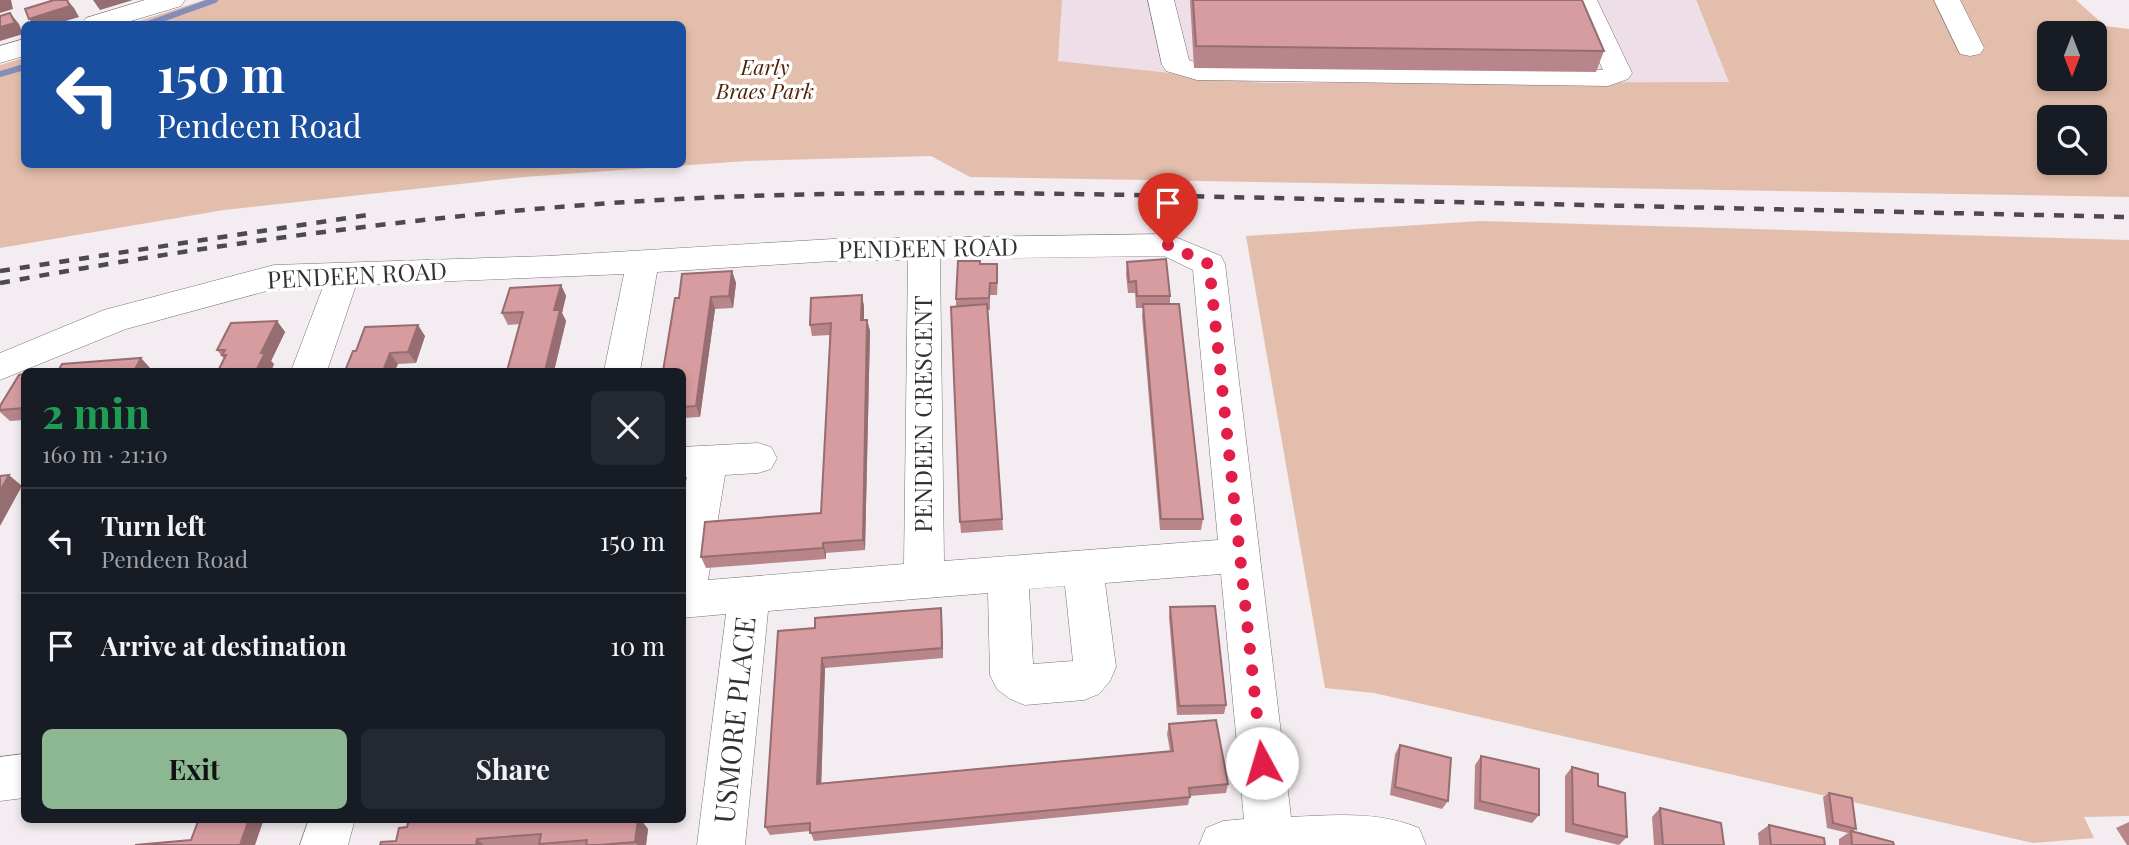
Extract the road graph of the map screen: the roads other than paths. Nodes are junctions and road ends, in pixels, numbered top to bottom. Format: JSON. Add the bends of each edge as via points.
{"nodes":[{"id":1,"x":172,"y":0,"type":"edge"},
{"id":2,"x":1161,"y":0,"type":"edge"},
{"id":3,"x":1584,"y":0,"type":"edge"},
{"id":4,"x":1947,"y":0,"type":"edge"},
{"id":5,"x":105,"y":21,"type":"edge"},
{"id":6,"x":21,"y":48,"type":"edge"},
{"id":7,"x":1970,"y":48,"type":"dead end"},
{"id":8,"x":0,"y":55,"type":"edge"},
{"id":9,"x":924,"y":248,"type":"junction"},
{"id":10,"x":643,"y":261,"type":"junction"},
{"id":11,"x":344,"y":274,"type":"junction"},
{"id":12,"x":0,"y":367,"type":"edge"},
{"id":13,"x":310,"y":368,"type":"edge"},
{"id":14,"x":623,"y":368,"type":"edge"},
{"id":15,"x":758,"y":458,"type":"dead end"},
{"id":16,"x":696,"y":461,"type":"edge"},
{"id":17,"x":1240,"y":555,"type":"junction"},
{"id":18,"x":686,"y":568,"type":"edge"},
{"id":19,"x":1083,"y":568,"type":"junction"},
{"id":20,"x":1008,"y":574,"type":"junction"},
{"id":21,"x":924,"y":580,"type":"junction"},
{"id":22,"x":749,"y":594,"type":"junction"},
{"id":23,"x":686,"y":600,"type":"edge"},
{"id":24,"x":21,"y":776,"type":"edge"},
{"id":25,"x":0,"y":779,"type":"edge"},
{"id":26,"x":331,"y":823,"type":"edge"},
{"id":27,"x":1270,"y":841,"type":"junction"},
{"id":28,"x":324,"y":845,"type":"edge"},
{"id":29,"x":721,"y":845,"type":"edge"},
{"id":30,"x":1223,"y":845,"type":"edge"},
{"id":31,"x":1402,"y":845,"type":"edge"}],
"edges":[{"from":1,"to":5,"type":"street"},
{"from":2,"to":3,"type":"street","via":[[1176,65],[1197,72],[1608,78],[1618,73]]},
{"from":4,"to":7,"type":"street"},
{"from":6,"to":8,"type":"street"},
{"from":9,"to":10,"type":"street","name":"PENDEEN ROAD"},
{"from":9,"to":17,"type":"street","name":"PENDEEN ROAD","via":[[1168,245],[1209,264]]},
{"from":9,"to":21,"type":"street","name":"PENDEEN CRESCENT"},
{"from":10,"to":11,"type":"street","name":"PENDEEN ROAD"},
{"from":10,"to":14,"type":"street"},
{"from":11,"to":12,"type":"street","name":"PENDEEN ROAD","via":[[274,277],[116,319]]},
{"from":11,"to":13,"type":"street"},
{"from":15,"to":16,"type":"street"},
{"from":16,"to":18,"type":"street"},
{"from":17,"to":19,"type":"street"},
{"from":17,"to":27,"type":"street"},
{"from":19,"to":20,"type":"street"},
{"from":19,"to":20,"type":"street","via":[[1095,667],[1084,680],[1025,685],[1012,675]]},
{"from":20,"to":21,"type":"street"},
{"from":21,"to":22,"type":"street"},
{"from":22,"to":23,"type":"street"},
{"from":22,"to":29,"type":"street","name":"USMORE PLACE"},
{"from":24,"to":25,"type":"street"},
{"from":26,"to":28,"type":"street"},
{"from":27,"to":30,"type":"street"},
{"from":27,"to":31,"type":"street","via":[[1353,838]]}]}
